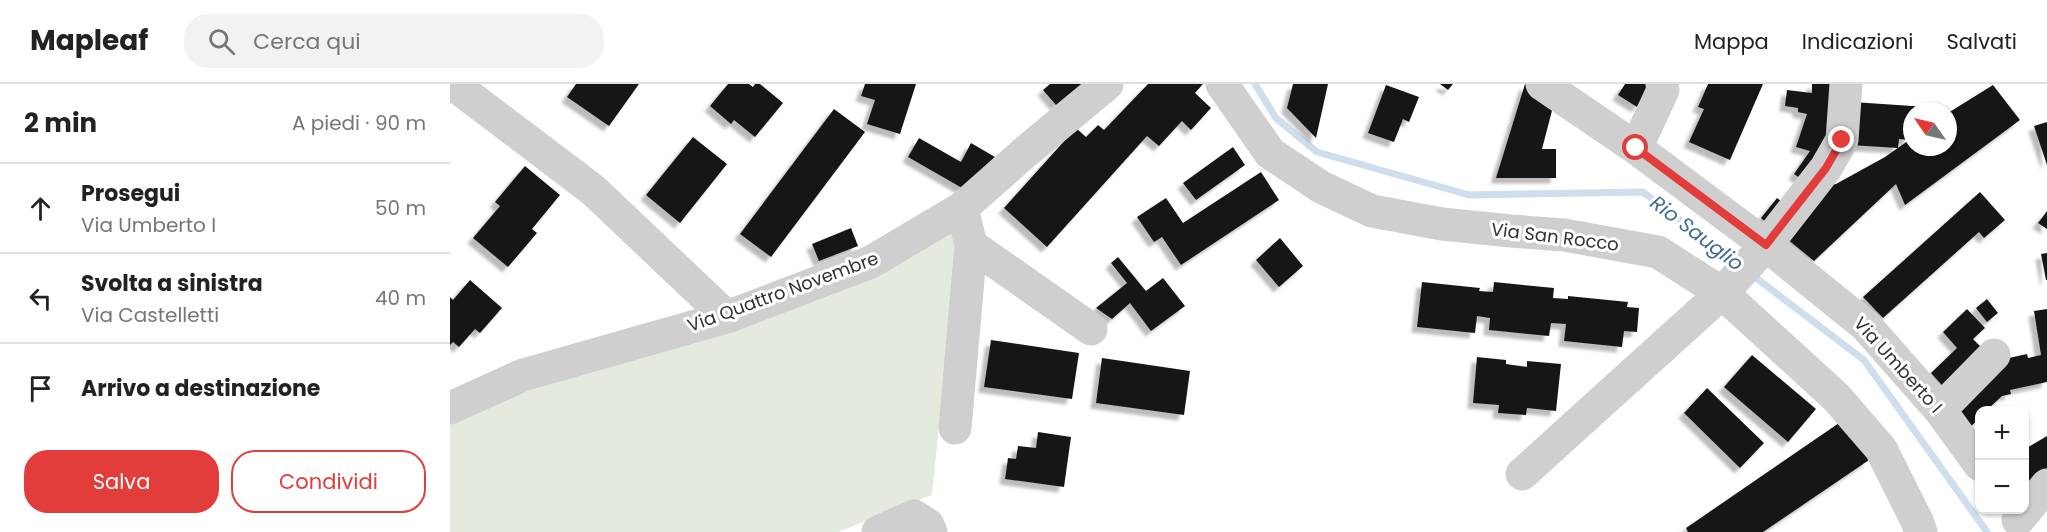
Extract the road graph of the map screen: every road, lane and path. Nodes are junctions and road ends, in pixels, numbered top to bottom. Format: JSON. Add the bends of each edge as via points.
{"nodes":[{"id":1,"x":453,"y":84,"type":"edge"},
{"id":2,"x":1107,"y":84,"type":"edge"},
{"id":3,"x":1222,"y":84,"type":"edge"},
{"id":4,"x":1542,"y":84,"type":"edge"},
{"id":5,"x":1662,"y":84,"type":"edge"},
{"id":6,"x":1846,"y":84,"type":"edge"},
{"id":7,"x":1636,"y":148,"type":"junction"},
{"id":8,"x":962,"y":208,"type":"junction"},
{"id":9,"x":971,"y":245,"type":"junction"},
{"id":10,"x":1766,"y":245,"type":"junction"},
{"id":11,"x":1722,"y":293,"type":"junction"},
{"id":12,"x":727,"y":317,"type":"junction"},
{"id":13,"x":1091,"y":329,"type":"dead end"},
{"id":14,"x":1994,"y":355,"type":"dead end"},
{"id":15,"x":450,"y":408,"type":"edge"},
{"id":16,"x":1940,"y":410,"type":"junction"},
{"id":17,"x":955,"y":428,"type":"dead end"},
{"id":18,"x":1976,"y":460,"type":"edge"},
{"id":19,"x":1522,"y":474,"type":"dead end"},
{"id":20,"x":2047,"y":485,"type":"edge"},
{"id":21,"x":2019,"y":521,"type":"edge"},
{"id":22,"x":878,"y":532,"type":"edge"},
{"id":23,"x":931,"y":532,"type":"edge"},
{"id":24,"x":1921,"y":532,"type":"edge"}],
"edges":[{"from":1,"to":12,"type":"street","via":[[592,190]]},
{"from":2,"to":8,"type":"street","name":"Via Quattro Novembre"},
{"from":3,"to":11,"type":"street","name":"Via San Rocco","via":[[1270,153],[1321,187],[1372,211],[1442,224],[1564,235],[1658,252]]},
{"from":4,"to":7,"type":"street","name":"Via Umberto I"},
{"from":5,"to":7,"type":"street","via":[[1663,90]]},
{"from":6,"to":10,"type":"street","via":[[1842,140],[1826,168]]},
{"from":7,"to":10,"type":"street","name":"Via Umberto I"},
{"from":8,"to":9,"type":"street"},
{"from":8,"to":12,"type":"street","name":"Via Quattro Novembre","via":[[871,262]]},
{"from":9,"to":13,"type":"street"},
{"from":9,"to":17,"type":"street"},
{"from":10,"to":11,"type":"street"},
{"from":10,"to":16,"type":"street","name":"Via Umberto I","via":[[1866,326]]},
{"from":11,"to":19,"type":"street"},
{"from":11,"to":24,"type":"street","name":"Via San Rocco","via":[[1836,398],[1881,449]]},
{"from":12,"to":15,"type":"street","name":"Via Quattro Novembre","via":[[523,375]]},
{"from":14,"to":16,"type":"street"},
{"from":16,"to":18,"type":"street","name":"Via Umberto I"},
{"from":20,"to":21,"type":"street"},
{"from":22,"to":23,"type":"street","via":[[915,516]]}]}
